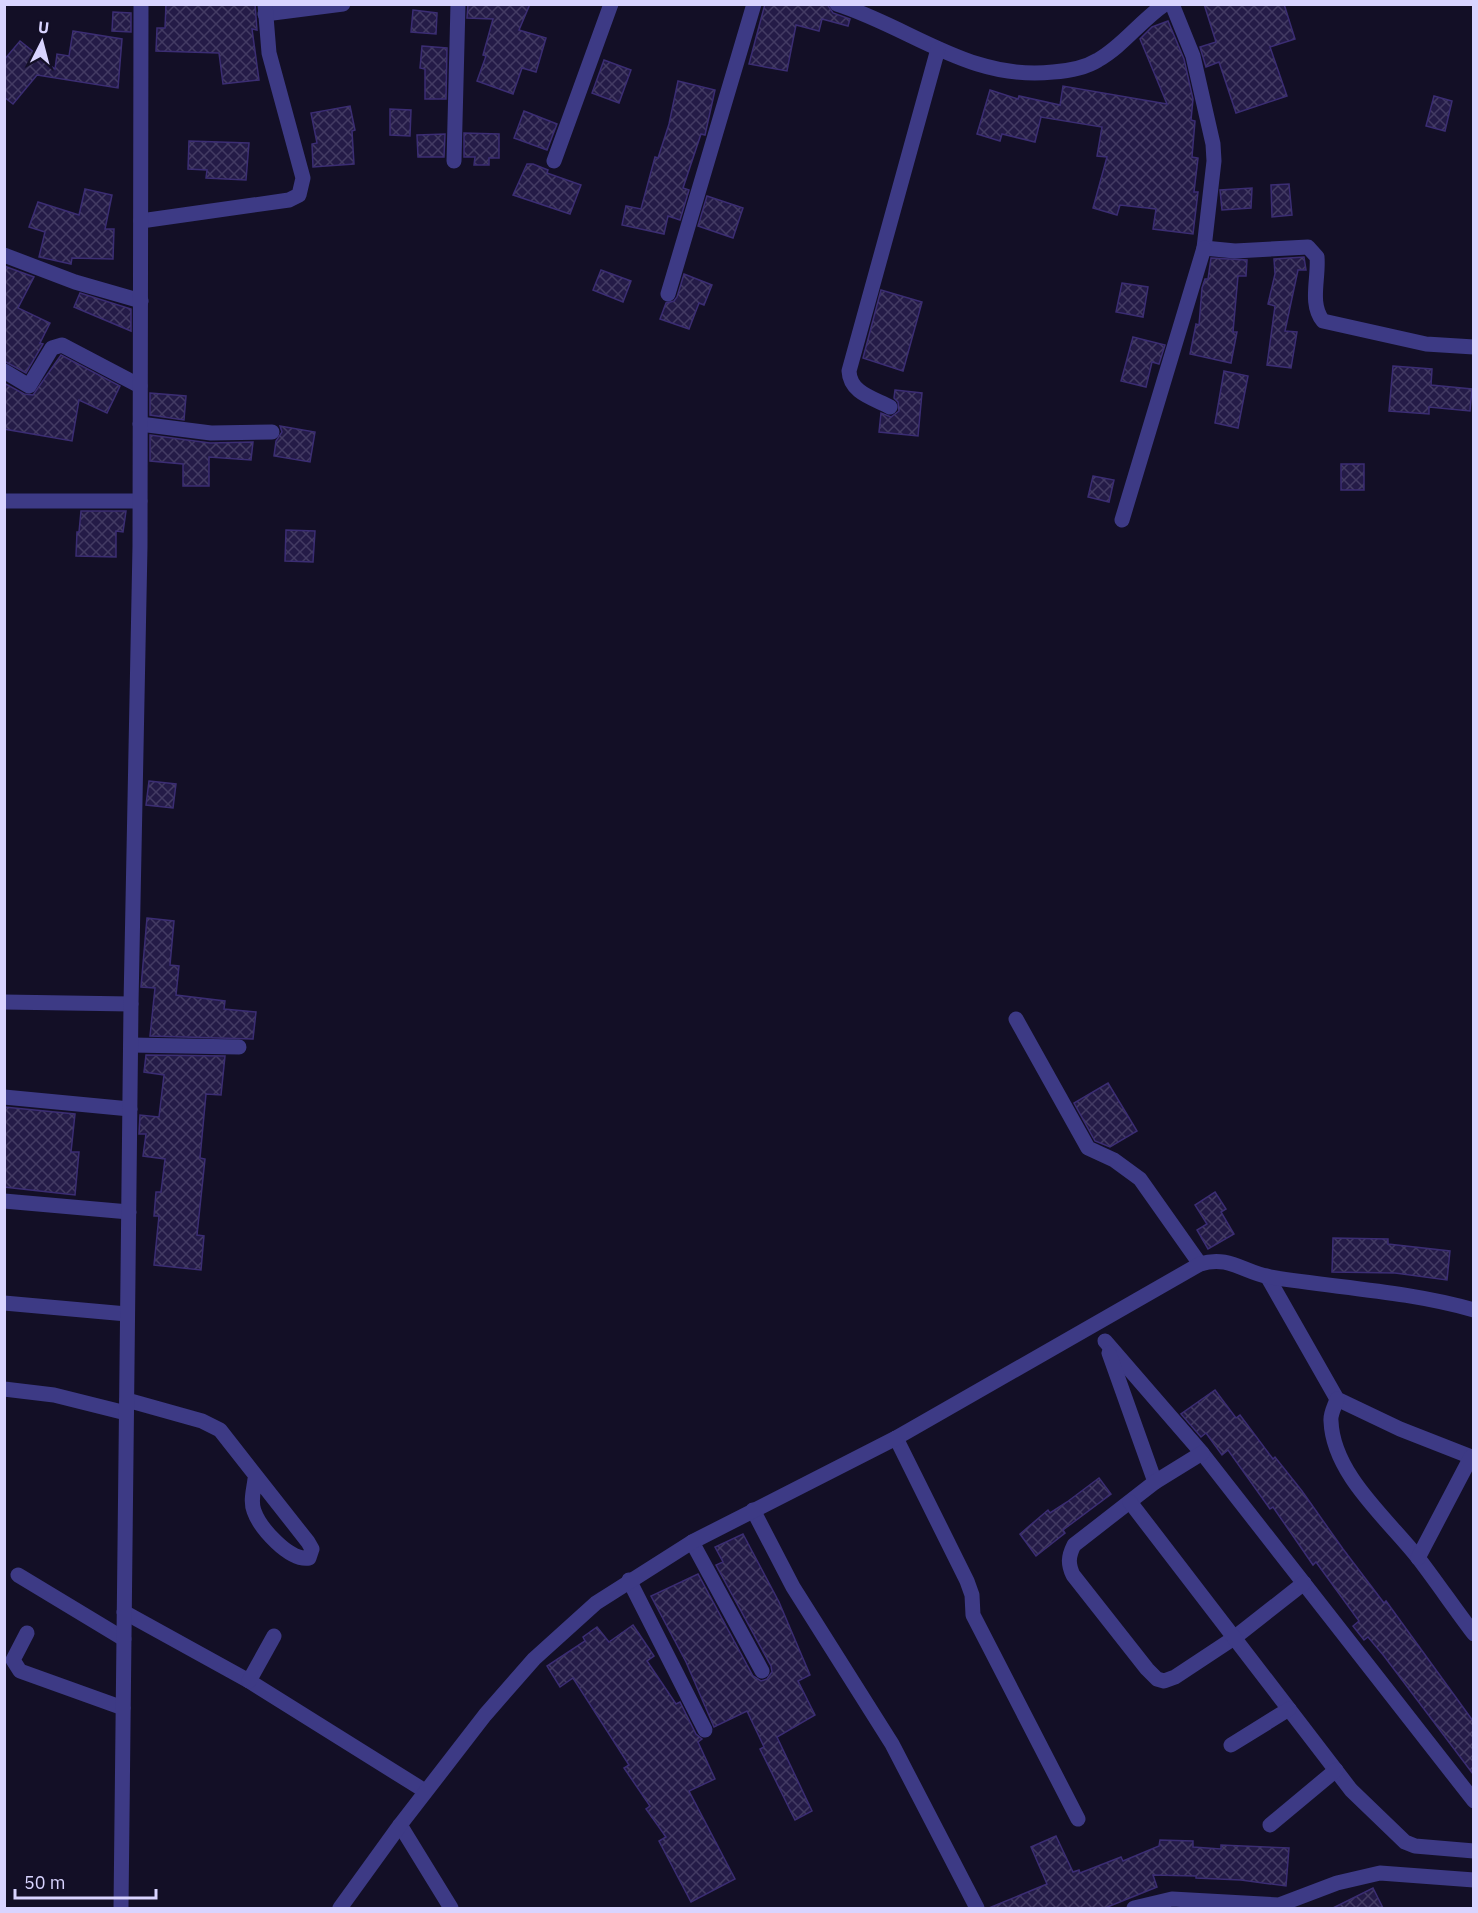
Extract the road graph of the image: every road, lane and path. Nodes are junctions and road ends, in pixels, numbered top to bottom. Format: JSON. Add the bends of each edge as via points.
{"nodes":[{"id":1,"x":141,"y":4,"type":"edge"},
{"id":2,"x":343,"y":4,"type":"edge"},
{"id":3,"x":458,"y":4,"type":"edge"},
{"id":4,"x":611,"y":4,"type":"edge"},
{"id":5,"x":754,"y":4,"type":"edge"},
{"id":6,"x":837,"y":4,"type":"edge"},
{"id":7,"x":1172,"y":4,"type":"edge"},
{"id":8,"x":1158,"y":6,"type":"edge"},
{"id":9,"x":861,"y":8,"type":"edge"},
{"id":10,"x":265,"y":9,"type":"edge"},
{"id":11,"x":938,"y":49,"type":"junction"},
{"id":12,"x":454,"y":161,"type":"dead end"},
{"id":13,"x":554,"y":161,"type":"dead end"},
{"id":14,"x":141,"y":221,"type":"junction"},
{"id":15,"x":1204,"y":248,"type":"junction"},
{"id":16,"x":4,"y":255,"type":"edge"},
{"id":17,"x":668,"y":294,"type":"dead end"},
{"id":18,"x":141,"y":301,"type":"junction"},
{"id":19,"x":1473,"y":347,"type":"edge"},
{"id":20,"x":4,"y":370,"type":"edge"},
{"id":21,"x":140,"y":386,"type":"junction"},
{"id":22,"x":890,"y":406,"type":"dead end"},
{"id":23,"x":140,"y":424,"type":"junction"},
{"id":24,"x":272,"y":432,"type":"dead end"},
{"id":25,"x":4,"y":501,"type":"edge"},
{"id":26,"x":140,"y":501,"type":"junction"},
{"id":27,"x":1122,"y":520,"type":"dead end"},
{"id":28,"x":4,"y":1002,"type":"edge"},
{"id":29,"x":131,"y":1004,"type":"junction"},
{"id":30,"x":1016,"y":1019,"type":"dead end"},
{"id":31,"x":131,"y":1045,"type":"junction"},
{"id":32,"x":239,"y":1047,"type":"dead end"},
{"id":33,"x":4,"y":1097,"type":"edge"},
{"id":34,"x":130,"y":1109,"type":"junction"},
{"id":35,"x":4,"y":1201,"type":"edge"},
{"id":36,"x":129,"y":1212,"type":"junction"},
{"id":37,"x":1200,"y":1264,"type":"junction"},
{"id":38,"x":1267,"y":1276,"type":"junction"},
{"id":39,"x":4,"y":1303,"type":"edge"},
{"id":40,"x":1473,"y":1310,"type":"edge"},
{"id":41,"x":128,"y":1314,"type":"junction"},
{"id":42,"x":1096,"y":1326,"type":"junction"},
{"id":43,"x":1105,"y":1341,"type":"junction"},
{"id":44,"x":4,"y":1389,"type":"edge"},
{"id":45,"x":1337,"y":1399,"type":"junction"},
{"id":46,"x":127,"y":1406,"type":"junction"},
{"id":47,"x":896,"y":1438,"type":"junction"},
{"id":48,"x":1202,"y":1453,"type":"junction"},
{"id":49,"x":1472,"y":1457,"type":"edge"},
{"id":50,"x":255,"y":1479,"type":"junction"},
{"id":51,"x":1155,"y":1482,"type":"junction"},
{"id":52,"x":1130,"y":1502,"type":"junction"},
{"id":53,"x":753,"y":1510,"type":"junction"},
{"id":54,"x":692,"y":1542,"type":"junction"},
{"id":55,"x":1418,"y":1558,"type":"junction"},
{"id":56,"x":18,"y":1575,"type":"dead end"},
{"id":57,"x":629,"y":1580,"type":"junction"},
{"id":58,"x":1304,"y":1583,"type":"junction"},
{"id":59,"x":124,"y":1612,"type":"junction"},
{"id":60,"x":27,"y":1633,"type":"dead end"},
{"id":61,"x":1473,"y":1634,"type":"edge"},
{"id":62,"x":274,"y":1636,"type":"dead end"},
{"id":63,"x":1234,"y":1638,"type":"junction"},
{"id":64,"x":124,"y":1639,"type":"junction"},
{"id":65,"x":762,"y":1671,"type":"dead end"},
{"id":66,"x":249,"y":1681,"type":"junction"},
{"id":67,"x":123,"y":1708,"type":"junction"},
{"id":68,"x":1289,"y":1709,"type":"junction"},
{"id":69,"x":705,"y":1730,"type":"dead end"},
{"id":70,"x":1231,"y":1745,"type":"dead end"},
{"id":71,"x":1336,"y":1770,"type":"junction"},
{"id":72,"x":425,"y":1791,"type":"junction"},
{"id":73,"x":1473,"y":1801,"type":"edge"},
{"id":74,"x":1078,"y":1819,"type":"dead end"},
{"id":75,"x":400,"y":1825,"type":"junction"},
{"id":76,"x":1270,"y":1825,"type":"dead end"},
{"id":77,"x":1473,"y":1851,"type":"edge"},
{"id":78,"x":1473,"y":1880,"type":"edge"},
{"id":79,"x":121,"y":1908,"type":"edge"},
{"id":80,"x":340,"y":1908,"type":"edge"},
{"id":81,"x":451,"y":1908,"type":"edge"},
{"id":82,"x":976,"y":1908,"type":"edge"},
{"id":83,"x":1134,"y":1908,"type":"edge"}],
"edges":[{"from":1,"to":14,"type":"street"},
{"from":2,"to":10,"type":"street"},
{"from":3,"to":12,"type":"street"},
{"from":4,"to":13,"type":"street"},
{"from":5,"to":17,"type":"street"},
{"from":6,"to":9,"type":"street"},
{"from":7,"to":15,"type":"street","via":[[1193,56],[1213,144]]},
{"from":8,"to":11,"type":"street","via":[[1113,50],[1096,62],[1068,71],[1001,72],[973,65]]},
{"from":9,"to":11,"type":"street"},
{"from":10,"to":14,"type":"street","via":[[269,53],[303,178],[299,195],[289,200]]},
{"from":11,"to":22,"type":"street","via":[[849,371],[858,392]]},
{"from":14,"to":18,"type":"street"},
{"from":15,"to":19,"type":"street","via":[[1308,247],[1317,257],[1315,305],[1323,321],[1426,344]]},
{"from":15,"to":27,"type":"street"},
{"from":16,"to":18,"type":"street"},
{"from":18,"to":21,"type":"street"},
{"from":20,"to":21,"type":"street","via":[[29,386],[52,348],[62,345]]},
{"from":21,"to":23,"type":"street"},
{"from":23,"to":24,"type":"street","via":[[212,433]]},
{"from":23,"to":26,"type":"street"},
{"from":25,"to":26,"type":"street"},
{"from":26,"to":29,"type":"street"},
{"from":28,"to":29,"type":"street"},
{"from":29,"to":31,"type":"street"},
{"from":30,"to":37,"type":"street","via":[[1088,1148],[1114,1160],[1140,1179]]},
{"from":31,"to":32,"type":"street"},
{"from":31,"to":34,"type":"street"},
{"from":33,"to":34,"type":"street"},
{"from":34,"to":36,"type":"street"},
{"from":35,"to":36,"type":"street"},
{"from":36,"to":41,"type":"street"},
{"from":37,"to":38,"type":"street","via":[[1221,1260]]},
{"from":37,"to":42,"type":"street"},
{"from":38,"to":40,"type":"street","via":[[1367,1288]]},
{"from":38,"to":45,"type":"street"},
{"from":39,"to":41,"type":"street"},
{"from":41,"to":46,"type":"street"},
{"from":42,"to":43,"type":"street"},
{"from":42,"to":47,"type":"street"},
{"from":43,"to":48,"type":"street"},
{"from":43,"to":51,"type":"street"},
{"from":44,"to":46,"type":"street"},
{"from":45,"to":49,"type":"street"},
{"from":45,"to":55,"type":"street","via":[[1330,1419],[1344,1463],[1366,1499]]},
{"from":46,"to":50,"type":"street","via":[[202,1420],[231,1441]]},
{"from":46,"to":59,"type":"street"},
{"from":47,"to":53,"type":"street"},
{"from":47,"to":74,"type":"street","via":[[952,1547],[972,1595],[974,1615]]},
{"from":48,"to":51,"type":"street"},
{"from":48,"to":58,"type":"street"},
{"from":49,"to":55,"type":"street"},
{"from":50,"to":50,"type":"street","via":[[254,1511],[263,1526],[296,1556],[309,1558],[312,1549],[308,1542]]},
{"from":51,"to":52,"type":"street"},
{"from":52,"to":63,"type":"street"},
{"from":52,"to":63,"type":"street","via":[[1074,1545],[1068,1565],[1073,1575],[1157,1679],[1175,1677]]},
{"from":53,"to":54,"type":"street"},
{"from":53,"to":82,"type":"street","via":[[792,1587],[892,1744]]},
{"from":54,"to":57,"type":"street"},
{"from":54,"to":65,"type":"street"},
{"from":55,"to":61,"type":"street"},
{"from":56,"to":64,"type":"street"},
{"from":57,"to":69,"type":"street"},
{"from":57,"to":72,"type":"street","via":[[596,1603],[534,1659]]},
{"from":58,"to":63,"type":"street"},
{"from":58,"to":73,"type":"street"},
{"from":59,"to":64,"type":"street"},
{"from":59,"to":66,"type":"street"},
{"from":60,"to":67,"type":"street","via":[[13,1660],[20,1671]]},
{"from":62,"to":66,"type":"street"},
{"from":63,"to":68,"type":"street"},
{"from":64,"to":67,"type":"street"},
{"from":66,"to":72,"type":"street"},
{"from":67,"to":79,"type":"street"},
{"from":68,"to":70,"type":"street"},
{"from":68,"to":71,"type":"street"},
{"from":71,"to":76,"type":"street"},
{"from":71,"to":77,"type":"street","via":[[1405,1842]]},
{"from":72,"to":75,"type":"street"},
{"from":75,"to":80,"type":"street"},
{"from":75,"to":81,"type":"street"},
{"from":78,"to":83,"type":"street","via":[[1380,1873],[1337,1883],[1279,1905],[1172,1899]]}]}
